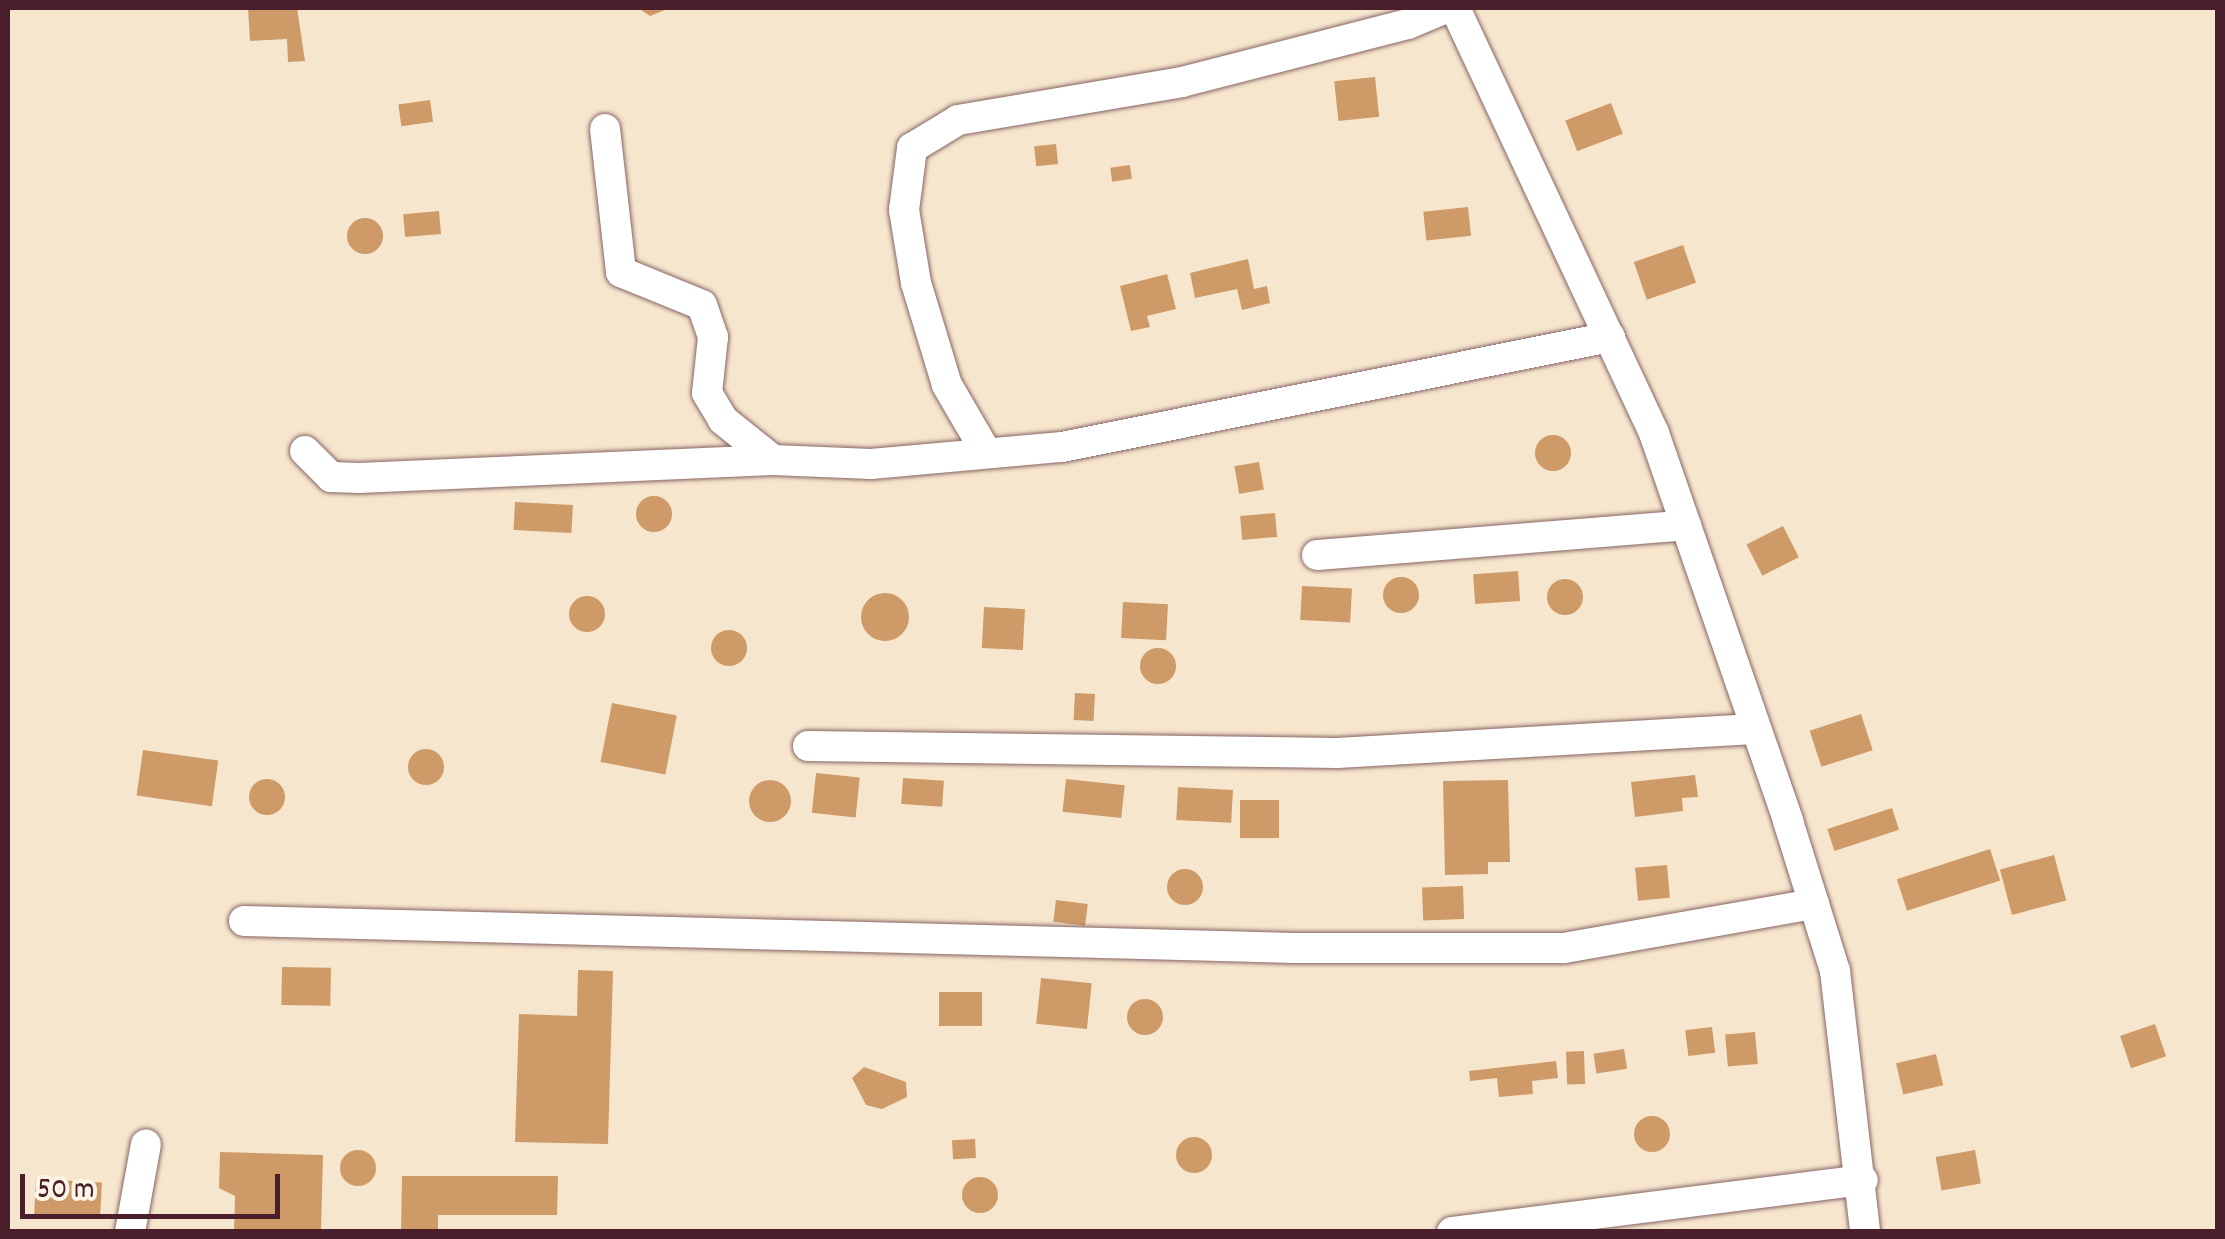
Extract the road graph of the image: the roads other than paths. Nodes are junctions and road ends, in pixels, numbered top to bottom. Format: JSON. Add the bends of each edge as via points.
{"nodes":[{"id":1,"x":1446,"y":8,"type":"edge"},
{"id":2,"x":1454,"y":8,"type":"edge"},
{"id":3,"x":605,"y":129,"type":"dead end"},
{"id":4,"x":1610,"y":337,"type":"junction"},
{"id":5,"x":304,"y":451,"type":"dead end"},
{"id":6,"x":986,"y":452,"type":"junction"},
{"id":7,"x":774,"y":460,"type":"junction"},
{"id":8,"x":1686,"y":525,"type":"junction"},
{"id":9,"x":1317,"y":555,"type":"dead end"},
{"id":10,"x":1754,"y":729,"type":"junction"},
{"id":11,"x":808,"y":746,"type":"dead end"},
{"id":12,"x":1814,"y":904,"type":"junction"},
{"id":13,"x":244,"y":921,"type":"dead end"},
{"id":14,"x":146,"y":1144,"type":"dead end"},
{"id":15,"x":1863,"y":1180,"type":"junction"},
{"id":16,"x":130,"y":1232,"type":"edge"},
{"id":17,"x":1452,"y":1232,"type":"edge"},
{"id":18,"x":1864,"y":1232,"type":"edge"}],
"edges":[{"from":1,"to":6,"type":"street","via":[[1408,24],[1182,82],[958,120],[912,148],[904,210],[916,283],[947,385]]},
{"from":2,"to":4,"type":"street"},
{"from":3,"to":7,"type":"street","via":[[621,272],[702,305],[713,338],[707,392],[723,420]]},
{"from":4,"to":6,"type":"street","via":[[1062,447]]},
{"from":4,"to":8,"type":"street"},
{"from":5,"to":7,"type":"street","via":[[331,476],[359,478]]},
{"from":6,"to":7,"type":"street","via":[[870,464]]},
{"from":8,"to":9,"type":"street"},
{"from":8,"to":10,"type":"street"},
{"from":10,"to":11,"type":"street","via":[[1337,753]]},
{"from":10,"to":12,"type":"street"},
{"from":12,"to":13,"type":"street","via":[[1564,948],[1294,948]]},
{"from":12,"to":15,"type":"street","via":[[1835,971]]},
{"from":14,"to":16,"type":"street"},
{"from":15,"to":17,"type":"street"},
{"from":15,"to":18,"type":"street"}]}
